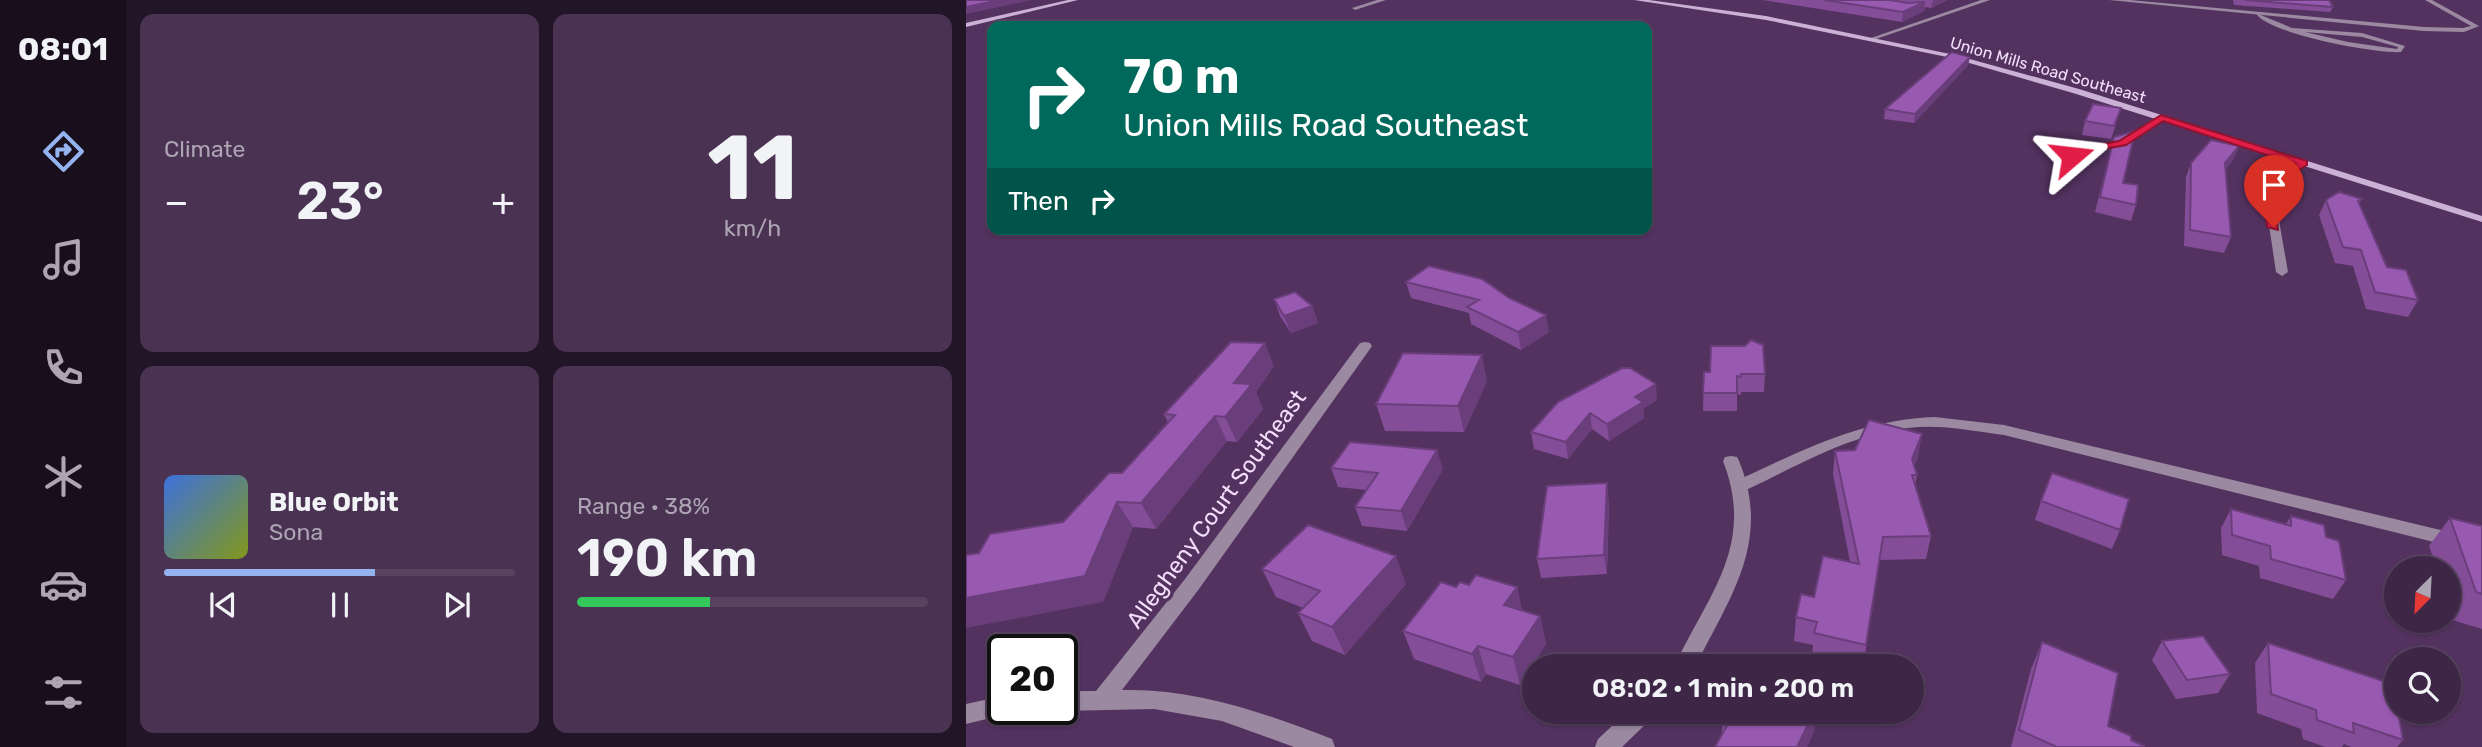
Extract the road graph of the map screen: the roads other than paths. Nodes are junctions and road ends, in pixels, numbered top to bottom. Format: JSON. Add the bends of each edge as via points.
{"nodes":[{"id":1,"x":1075,"y":0,"type":"edge"},
{"id":2,"x":1382,"y":0,"type":"edge"},
{"id":3,"x":1637,"y":0,"type":"edge"},
{"id":4,"x":1987,"y":0,"type":"edge"},
{"id":5,"x":2112,"y":0,"type":"edge"},
{"id":6,"x":2215,"y":0,"type":"edge"},
{"id":7,"x":2428,"y":0,"type":"edge"},
{"id":8,"x":1355,"y":8,"type":"dead end"},
{"id":9,"x":2216,"y":10,"type":"junction"},
{"id":10,"x":2258,"y":14,"type":"junction"},
{"id":11,"x":966,"y":25,"type":"edge"},
{"id":12,"x":2479,"y":25,"type":"edge"},
{"id":13,"x":2293,"y":30,"type":"junction"},
{"id":14,"x":2464,"y":30,"type":"junction"},
{"id":15,"x":2482,"y":32,"type":"edge"},
{"id":16,"x":1874,"y":38,"type":"junction"},
{"id":17,"x":2161,"y":118,"type":"junction"},
{"id":18,"x":2070,"y":162,"type":"dead end"},
{"id":19,"x":2304,"y":163,"type":"junction"},
{"id":20,"x":2482,"y":219,"type":"edge"},
{"id":21,"x":2282,"y":272,"type":"dead end"},
{"id":22,"x":1365,"y":346,"type":"dead end"},
{"id":23,"x":1731,"y":461,"type":"dead end"},
{"id":24,"x":1742,"y":485,"type":"junction"},
{"id":25,"x":2482,"y":547,"type":"edge"},
{"id":26,"x":1690,"y":654,"type":"edge"},
{"id":27,"x":1103,"y":698,"type":"junction"},
{"id":28,"x":1078,"y":700,"type":"edge"},
{"id":29,"x":987,"y":709,"type":"edge"},
{"id":30,"x":966,"y":714,"type":"edge"},
{"id":31,"x":1630,"y":724,"type":"edge"},
{"id":32,"x":1324,"y":747,"type":"edge"},
{"id":33,"x":1606,"y":747,"type":"edge"}],
"edges":[{"from":1,"to":11,"type":"street"},
{"from":2,"to":8,"type":"street"},
{"from":3,"to":16,"type":"street","name":"Union Mills Road Southeast"},
{"from":4,"to":16,"type":"street"},
{"from":5,"to":9,"type":"street"},
{"from":6,"to":9,"type":"street"},
{"from":7,"to":12,"type":"street"},
{"from":9,"to":10,"type":"street"},
{"from":10,"to":13,"type":"street","via":[[2261,20]]},
{"from":10,"to":14,"type":"street"},
{"from":12,"to":14,"type":"street"},
{"from":13,"to":13,"type":"street","via":[[2385,51],[2399,51],[2402,46],[2365,36]]},
{"from":14,"to":15,"type":"street"},
{"from":16,"to":17,"type":"street","name":"Union Mills Road Southeast","via":[[1986,65]]},
{"from":17,"to":18,"type":"street","via":[[2122,143],[2084,150]]},
{"from":17,"to":19,"type":"street","name":"Union Mills Road Southeast"},
{"from":19,"to":20,"type":"street","name":"Union Mills Road Southeast"},
{"from":19,"to":21,"type":"street","via":[[2268,185]]},
{"from":22,"to":27,"type":"street","name":"Allegheny Court Southeast"},
{"from":23,"to":24,"type":"street"},
{"from":24,"to":25,"type":"street","via":[[1841,439],[1886,427],[1933,422],[2004,430]]},
{"from":24,"to":26,"type":"street","via":[[1744,535]]},
{"from":27,"to":28,"type":"street"},
{"from":27,"to":32,"type":"street","via":[[1154,699],[1222,711]]},
{"from":29,"to":30,"type":"street"},
{"from":31,"to":33,"type":"street"}]}
